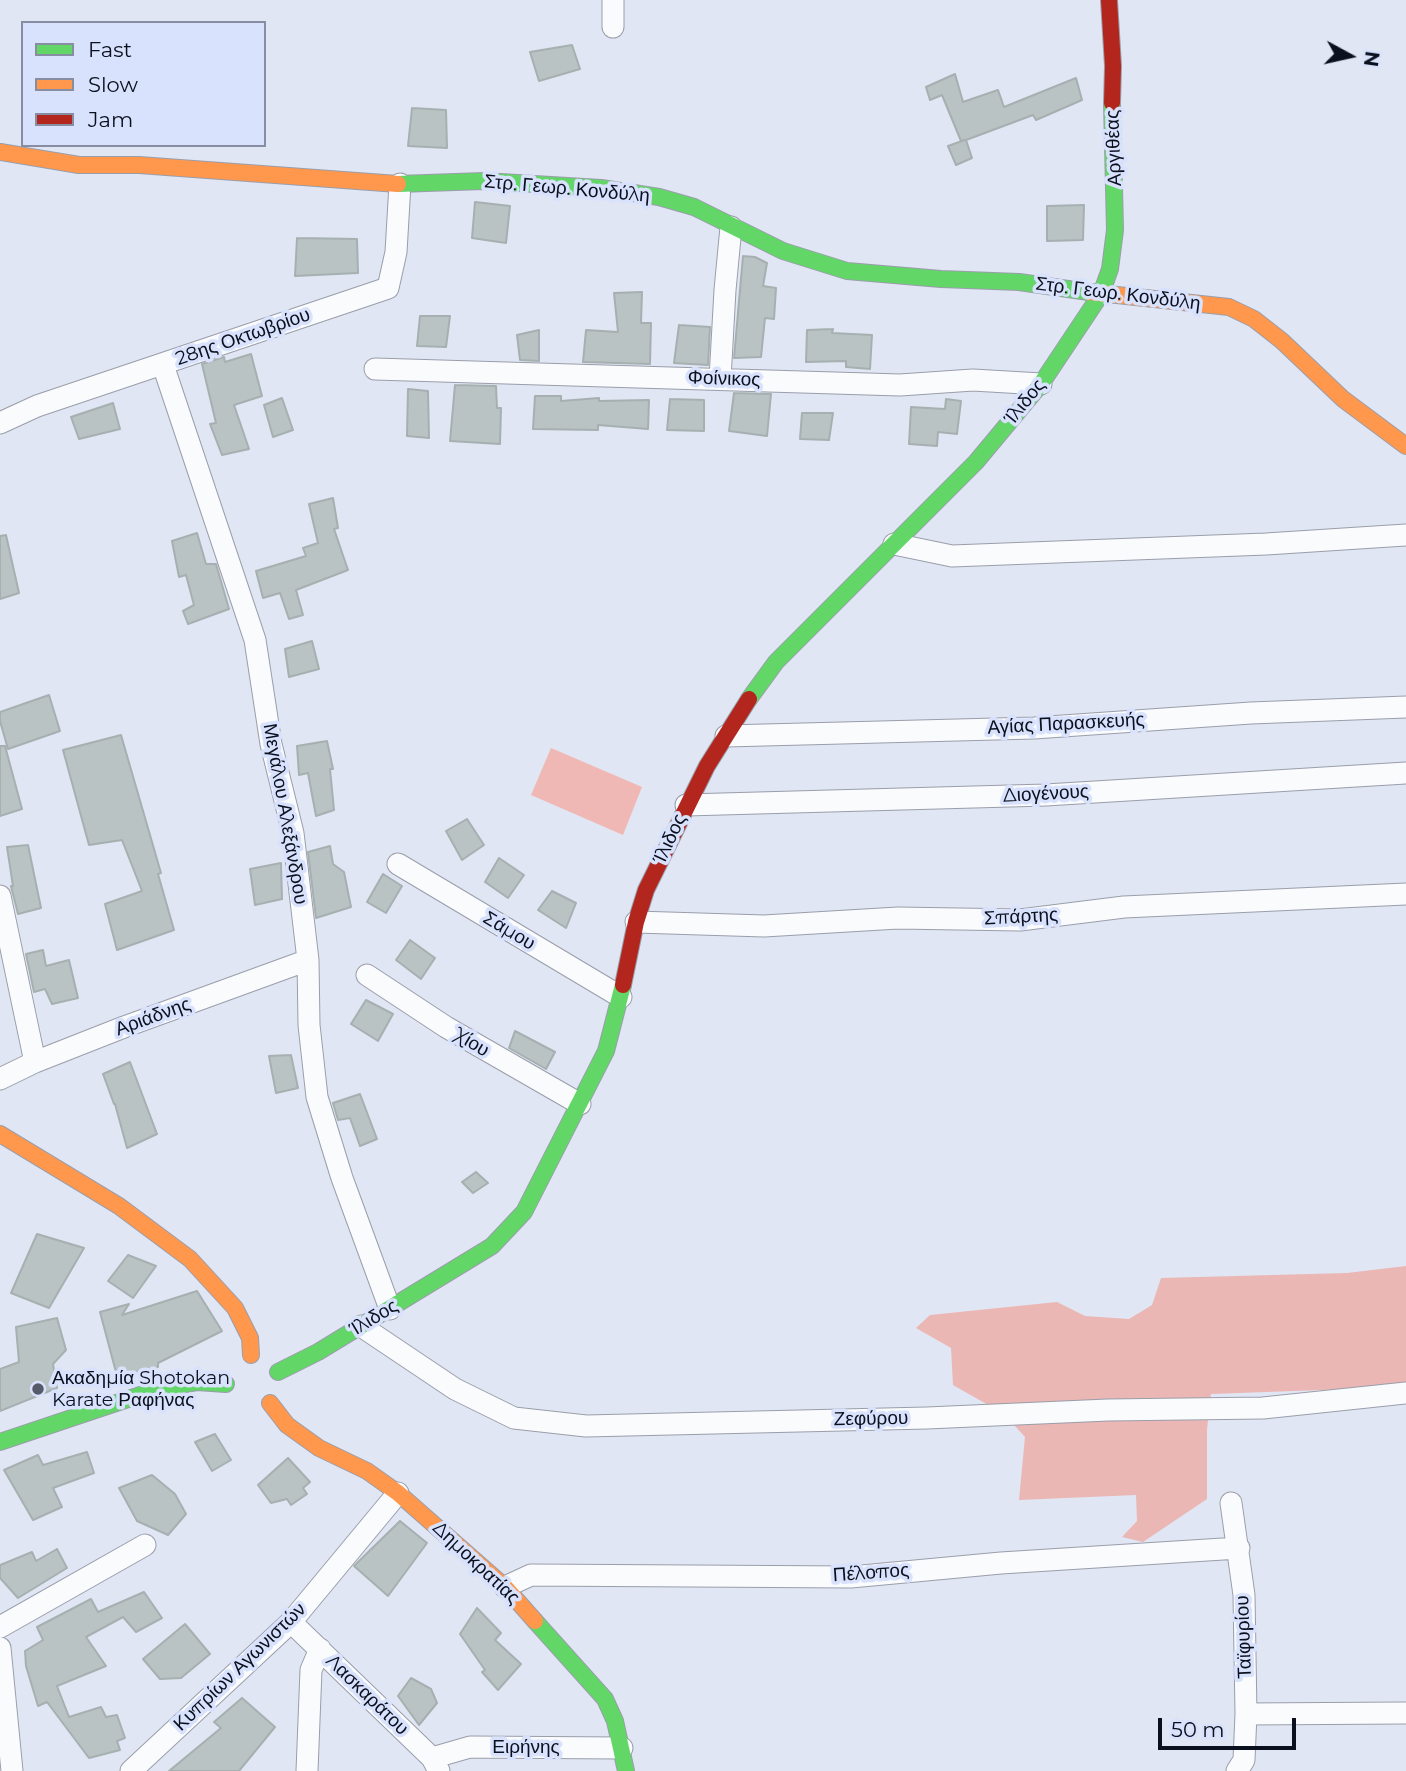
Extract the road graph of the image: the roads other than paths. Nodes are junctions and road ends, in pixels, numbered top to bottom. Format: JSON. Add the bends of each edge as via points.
{"nodes":[{"id":1,"x":613,"y":0,"type":"edge"},
{"id":2,"x":1109,"y":0,"type":"edge"},
{"id":3,"x":613,"y":27,"type":"dead end"},
{"id":4,"x":0,"y":152,"type":"edge"},
{"id":5,"x":400,"y":184,"type":"junction"},
{"id":6,"x":731,"y":227,"type":"junction"},
{"id":7,"x":1101,"y":294,"type":"junction"},
{"id":8,"x":163,"y":365,"type":"junction"},
{"id":9,"x":375,"y":369,"type":"dead end"},
{"id":10,"x":720,"y":379,"type":"junction"},
{"id":11,"x":1041,"y":384,"type":"junction"},
{"id":12,"x":0,"y":423,"type":"edge"},
{"id":13,"x":1406,"y":446,"type":"edge"},
{"id":14,"x":1406,"y":535,"type":"edge"},
{"id":15,"x":894,"y":544,"type":"junction"},
{"id":16,"x":1406,"y":707,"type":"edge"},
{"id":17,"x":726,"y":736,"type":"junction"},
{"id":18,"x":1406,"y":773,"type":"edge"},
{"id":19,"x":686,"y":805,"type":"junction"},
{"id":20,"x":398,"y":864,"type":"dead end"},
{"id":21,"x":1406,"y":894,"type":"edge"},
{"id":22,"x":0,"y":897,"type":"edge"},
{"id":23,"x":636,"y":922,"type":"junction"},
{"id":24,"x":308,"y":960,"type":"junction"},
{"id":25,"x":367,"y":975,"type":"dead end"},
{"id":26,"x":621,"y":997,"type":"junction"},
{"id":27,"x":35,"y":1062,"type":"junction"},
{"id":28,"x":0,"y":1079,"type":"edge"},
{"id":29,"x":580,"y":1104,"type":"junction"},
{"id":30,"x":0,"y":1134,"type":"edge"},
{"id":31,"x":390,"y":1309,"type":"junction"},
{"id":32,"x":361,"y":1326,"type":"junction"},
{"id":33,"x":278,"y":1372,"type":"junction"},
{"id":34,"x":235,"y":1374,"type":"junction"},
{"id":35,"x":1406,"y":1393,"type":"edge"},
{"id":36,"x":270,"y":1403,"type":"junction"},
{"id":37,"x":254,"y":1409,"type":"dead end"},
{"id":38,"x":0,"y":1442,"type":"edge"},
{"id":39,"x":398,"y":1493,"type":"junction"},
{"id":40,"x":1231,"y":1503,"type":"dead end"},
{"id":41,"x":145,"y":1545,"type":"dead end"},
{"id":42,"x":1239,"y":1548,"type":"junction"},
{"id":43,"x":505,"y":1587,"type":"junction"},
{"id":44,"x":291,"y":1622,"type":"junction"},
{"id":45,"x":0,"y":1627,"type":"edge"},
{"id":46,"x":0,"y":1648,"type":"edge"},
{"id":47,"x":320,"y":1649,"type":"junction"},
{"id":48,"x":1406,"y":1713,"type":"edge"},
{"id":49,"x":1247,"y":1714,"type":"junction"},
{"id":50,"x":622,"y":1748,"type":"junction"},
{"id":51,"x":436,"y":1765,"type":"edge"},
{"id":52,"x":12,"y":1771,"type":"edge"},
{"id":53,"x":131,"y":1771,"type":"edge"},
{"id":54,"x":307,"y":1771,"type":"edge"},
{"id":55,"x":626,"y":1771,"type":"edge"},
{"id":56,"x":1237,"y":1771,"type":"edge"}],
"edges":[{"from":1,"to":3,"type":"street"},
{"from":2,"to":7,"type":"street","name":"Αργιθέας","via":[[1115,230]]},
{"from":4,"to":5,"type":"street","name":"Στρ. Γεωρ. Κονδύλη","via":[[79,165]]},
{"from":5,"to":6,"type":"street","name":"Στρ. Γεωρ. Κονδύλη","via":[[484,180],[601,188],[694,207]]},
{"from":5,"to":8,"type":"street","name":"28ης Οκτωβρίου","via":[[396,252],[388,288]]},
{"from":6,"to":7,"type":"street","name":"Στρ. Γεωρ. Κονδύλη","via":[[782,251],[848,271],[1018,282]]},
{"from":6,"to":10,"type":"street"},
{"from":7,"to":11,"type":"street","name":"Ίλιδος"},
{"from":7,"to":13,"type":"street","name":"Στρ. Γεωρ. Κονδύλη","via":[[1229,307],[1254,319],[1343,399]]},
{"from":8,"to":12,"type":"street","name":"28ης Οκτωβρίου","via":[[37,406]]},
{"from":8,"to":24,"type":"street","name":"Μεγάλου Αλεξάνδρου","via":[[255,640],[271,744],[293,833]]},
{"from":9,"to":10,"type":"street","name":"Φοίνικος"},
{"from":10,"to":11,"type":"street","name":"Φοίνικος"},
{"from":11,"to":15,"type":"street","name":"Ίλιδος","via":[[976,462]]},
{"from":14,"to":15,"type":"street","via":[[952,555]]},
{"from":15,"to":17,"type":"street","name":"Ίλιδος","via":[[776,662]]},
{"from":16,"to":17,"type":"street","name":"Αγίας Παρασκευής","via":[[1034,727]]},
{"from":17,"to":19,"type":"street","name":"Ίλιδος"},
{"from":18,"to":19,"type":"street","name":"Διογένους","via":[[1046,795]]},
{"from":19,"to":23,"type":"street","name":"Ίλιδος"},
{"from":20,"to":26,"type":"street","name":"Σάμου"},
{"from":21,"to":23,"type":"street","name":"Σπάρτης","via":[[1124,908],[1020,920],[898,918],[764,926]]},
{"from":22,"to":27,"type":"street"},
{"from":23,"to":26,"type":"street","name":"Ίλιδος"},
{"from":24,"to":27,"type":"street","name":"Αριάδνης"},
{"from":24,"to":31,"type":"street","name":"Μεγάλου Αλεξάνδρου","via":[[317,1097]]},
{"from":25,"to":29,"type":"street","name":"Χίου","via":[[446,1027]]},
{"from":26,"to":29,"type":"street","name":"Ίλιδος","via":[[606,1051]]},
{"from":27,"to":28,"type":"street","name":"Αριάδνης"},
{"from":29,"to":31,"type":"street","name":"Ίλιδος","via":[[524,1212],[492,1246]]},
{"from":30,"to":34,"type":"street","via":[[120,1206],[190,1259],[216,1285],[235,1308],[250,1338]]},
{"from":31,"to":32,"type":"street","name":"Ίλιδος"},
{"from":32,"to":33,"type":"street","name":"Ίλιδος"},
{"from":32,"to":35,"type":"street","name":"Ζεφύρου","via":[[455,1389],[514,1418],[586,1426],[1263,1408]]},
{"from":33,"to":34,"type":"street","via":[[267,1359]]},
{"from":33,"to":36,"type":"street","via":[[279,1389]]},
{"from":34,"to":38,"type":"street","via":[[161,1388]]},
{"from":36,"to":37,"type":"street"},
{"from":36,"to":39,"type":"street","name":"Δημοκρατίας","via":[[287,1425],[319,1448],[367,1471]]},
{"from":39,"to":43,"type":"street","name":"Δημοκρατίας"},
{"from":39,"to":44,"type":"street","name":"Κυπρίων Αγωνιστών"},
{"from":40,"to":42,"type":"street","name":"Ταϊφυρίου"},
{"from":41,"to":45,"type":"street"},
{"from":42,"to":43,"type":"street","name":"Πέλοπος","via":[[851,1577],[531,1575]]},
{"from":42,"to":49,"type":"street","name":"Ταϊφυρίου"},
{"from":43,"to":50,"type":"street","name":"Δημοκρατίας","via":[[605,1699]]},
{"from":44,"to":47,"type":"street","name":"Λασκαράτου"},
{"from":44,"to":53,"type":"street","name":"Κυπρίων Αγωνιστών"},
{"from":46,"to":52,"type":"street"},
{"from":47,"to":51,"type":"street","name":"Λασκαράτου"},
{"from":47,"to":54,"type":"street","via":[[311,1670]]},
{"from":48,"to":49,"type":"street"},
{"from":49,"to":56,"type":"street","name":"Ταϊφυρίου","via":[[1244,1760]]},
{"from":50,"to":51,"type":"street","name":"Ειρήνης","via":[[470,1747]]},
{"from":50,"to":55,"type":"street","name":"Δημοκρατίας"}]}
